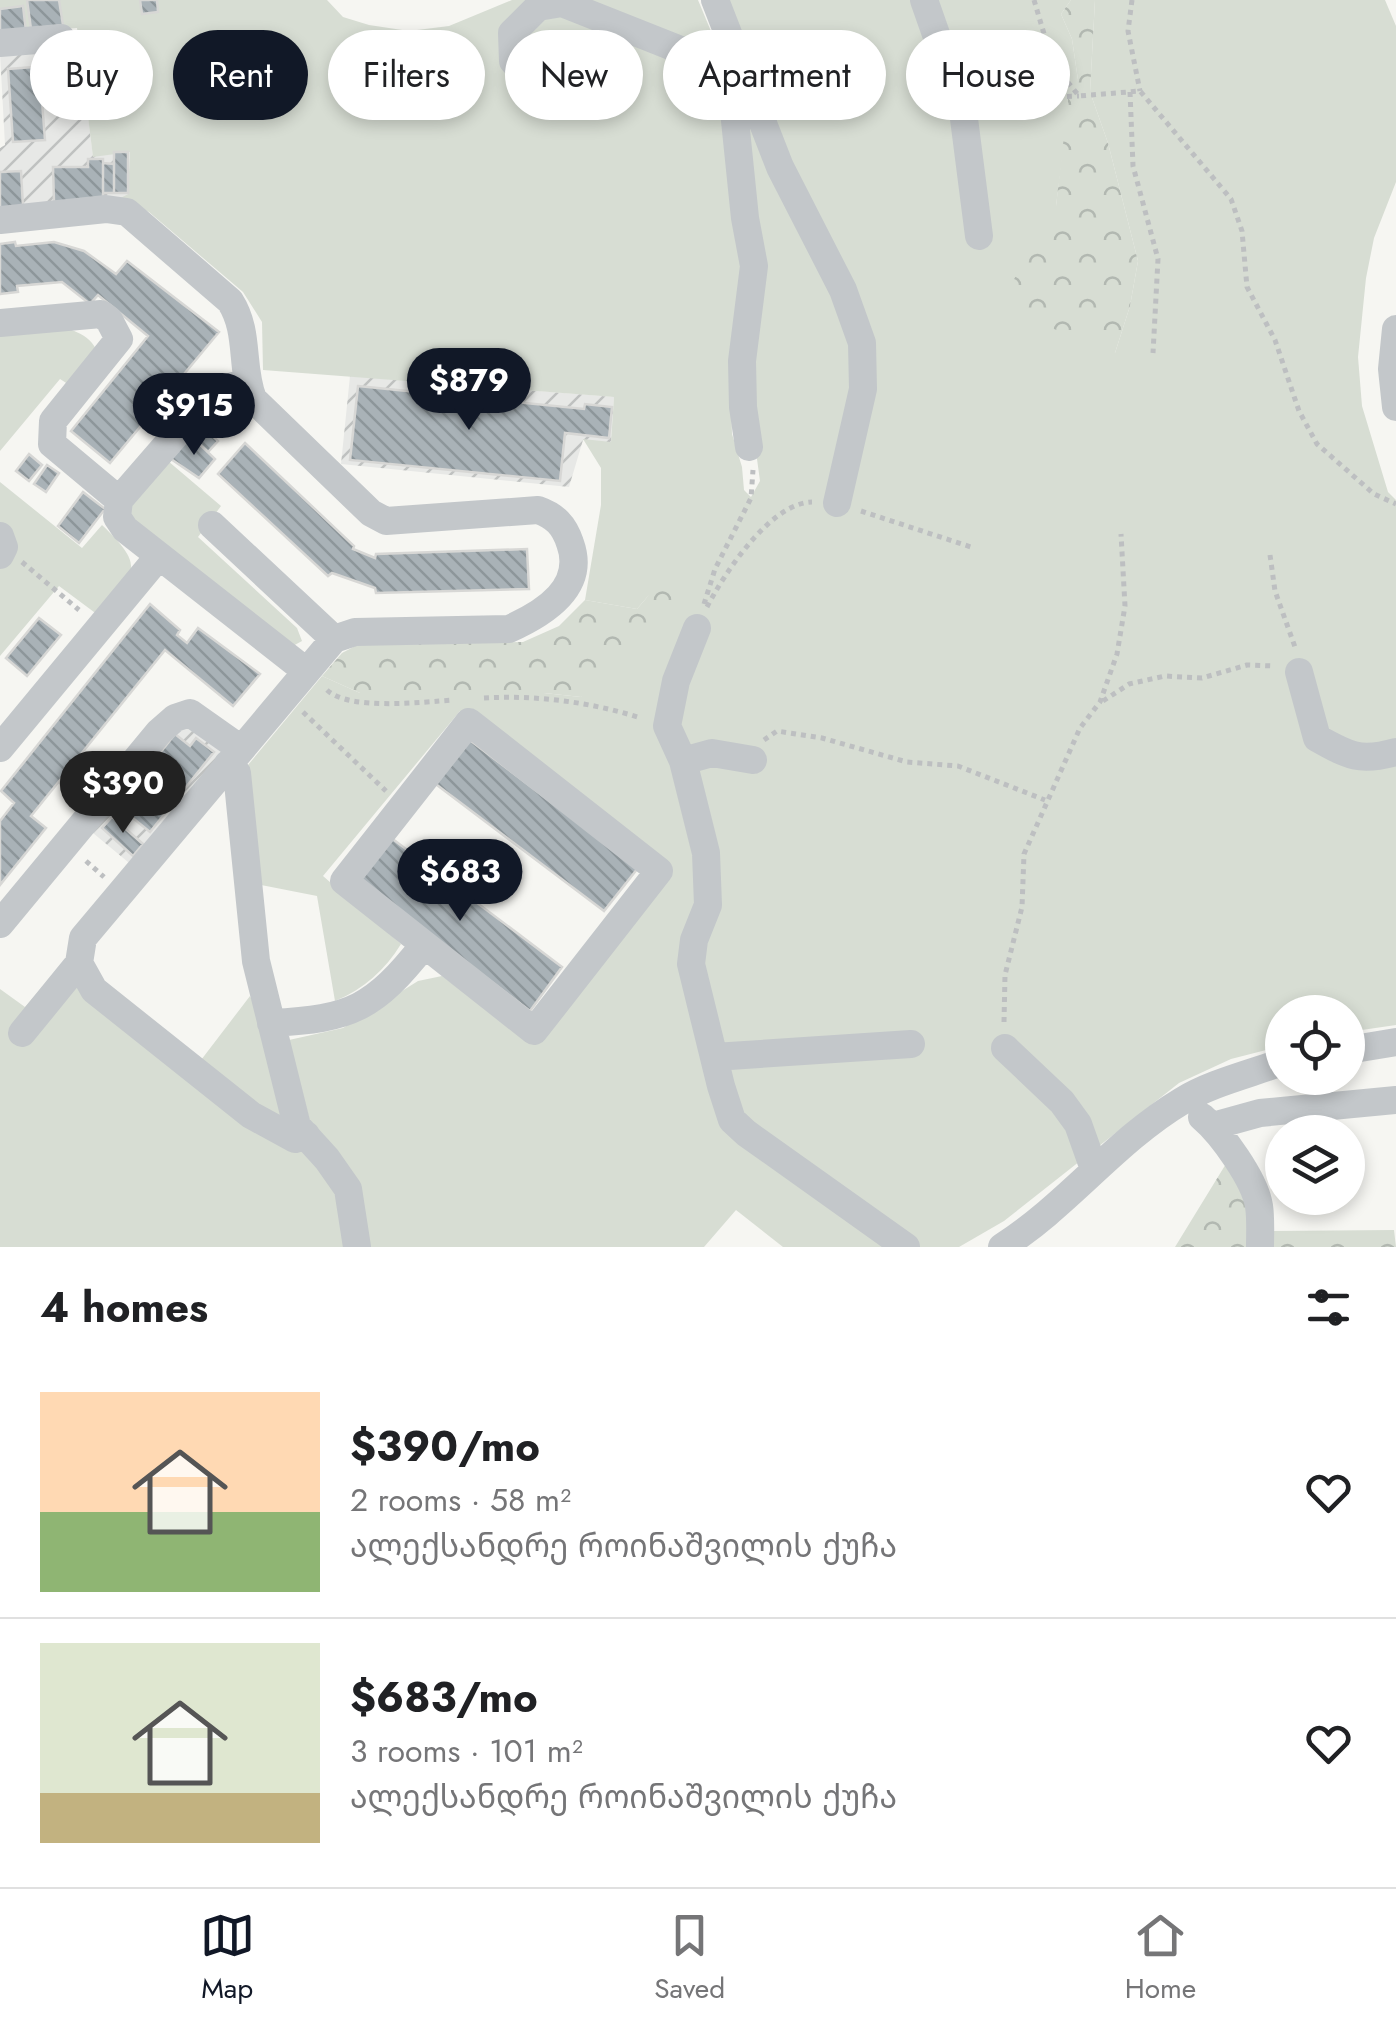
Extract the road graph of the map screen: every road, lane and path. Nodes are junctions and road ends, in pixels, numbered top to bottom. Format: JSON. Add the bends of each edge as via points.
{"nodes":[{"id":1,"x":924,"y":0,"type":"edge"},
{"id":2,"x":1034,"y":0,"type":"edge"},
{"id":3,"x":1132,"y":0,"type":"edge"},
{"id":4,"x":716,"y":2,"type":"edge"},
{"id":5,"x":515,"y":30,"type":"edge"},
{"id":6,"x":626,"y":30,"type":"edge"},
{"id":7,"x":725,"y":30,"type":"edge"},
{"id":8,"x":935,"y":30,"type":"edge"},
{"id":9,"x":30,"y":41,"type":"edge"},
{"id":10,"x":0,"y":43,"type":"edge"},
{"id":11,"x":1140,"y":90,"type":"junction"},
{"id":12,"x":1130,"y":92,"type":"junction"},
{"id":13,"x":1070,"y":96,"type":"edge"},
{"id":14,"x":1079,"y":96,"type":"junction"},
{"id":15,"x":742,"y":120,"type":"edge"},
{"id":16,"x":760,"y":120,"type":"edge"},
{"id":17,"x":963,"y":120,"type":"edge"},
{"id":18,"x":0,"y":220,"type":"edge"},
{"id":19,"x":979,"y":236,"type":"dead end"},
{"id":20,"x":0,"y":323,"type":"edge"},
{"id":21,"x":1396,"y":329,"type":"edge"},
{"id":22,"x":1153,"y":353,"type":"dead end"},
{"id":23,"x":246,"y":382,"type":"junction"},
{"id":24,"x":1396,"y":407,"type":"edge"},
{"id":25,"x":749,"y":447,"type":"joint"},
{"id":26,"x":119,"y":500,"type":"junction"},
{"id":27,"x":837,"y":503,"type":"junction"},
{"id":28,"x":1396,"y":504,"type":"edge"},
{"id":29,"x":212,"y":525,"type":"dead end"},
{"id":30,"x":1121,"y":534,"type":"dead end"},
{"id":31,"x":1,"y":546,"type":"edge"},
{"id":32,"x":972,"y":547,"type":"dead end"},
{"id":33,"x":1270,"y":554,"type":"dead end"},
{"id":34,"x":159,"y":556,"type":"junction"},
{"id":35,"x":101,"y":628,"type":"junction"},
{"id":36,"x":696,"y":628,"type":"junction"},
{"id":37,"x":334,"y":638,"type":"junction"},
{"id":38,"x":306,"y":671,"type":"junction"},
{"id":39,"x":1299,"y":672,"type":"junction"},
{"id":40,"x":286,"y":696,"type":"junction"},
{"id":41,"x":1100,"y":702,"type":"junction"},
{"id":42,"x":0,"y":748,"type":"edge"},
{"id":43,"x":1396,"y":752,"type":"edge"},
{"id":44,"x":235,"y":756,"type":"junction"},
{"id":45,"x":754,"y":760,"type":"joint"},
{"id":46,"x":683,"y":761,"type":"junction"},
{"id":47,"x":1047,"y":800,"type":"junction"},
{"id":48,"x":403,"y":806,"type":"junction"},
{"id":49,"x":66,"y":844,"type":"junction"},
{"id":50,"x":121,"y":892,"type":"junction"},
{"id":51,"x":0,"y":924,"type":"edge"},
{"id":52,"x":424,"y":944,"type":"junction"},
{"id":53,"x":79,"y":963,"type":"junction"},
{"id":54,"x":271,"y":1023,"type":"junction"},
{"id":55,"x":22,"y":1033,"type":"dead end"},
{"id":56,"x":1396,"y":1042,"type":"edge"},
{"id":57,"x":911,"y":1044,"type":"dead end"},
{"id":58,"x":1365,"y":1047,"type":"edge"},
{"id":59,"x":1006,"y":1048,"type":"joint"},
{"id":60,"x":714,"y":1057,"type":"junction"},
{"id":61,"x":1265,"y":1069,"type":"edge"},
{"id":62,"x":1184,"y":1100,"type":"junction"},
{"id":63,"x":1396,"y":1100,"type":"edge"},
{"id":64,"x":1212,"y":1126,"type":"junction"},
{"id":65,"x":306,"y":1135,"type":"junction"},
{"id":66,"x":1094,"y":1170,"type":"junction"},
{"id":67,"x":357,"y":1247,"type":"edge"},
{"id":68,"x":906,"y":1247,"type":"edge"},
{"id":69,"x":1002,"y":1247,"type":"edge"},
{"id":70,"x":1260,"y":1247,"type":"edge"}],
"edges":[{"from":1,"to":8,"type":"street"},
{"from":2,"to":14,"type":"path","via":[[1053,64]]},
{"from":3,"to":11,"type":"path","via":[[1128,31]]},
{"from":4,"to":7,"type":"street"},
{"from":5,"to":6,"type":"street","via":[[538,8],[562,4]]},
{"from":9,"to":10,"type":"street"},
{"from":11,"to":12,"type":"path"},
{"from":11,"to":28,"type":"path","via":[[1230,198],[1242,231],[1247,287],[1317,444],[1374,494]]},
{"from":12,"to":14,"type":"path"},
{"from":12,"to":22,"type":"path","via":[[1132,166],[1158,259]]},
{"from":13,"to":14,"type":"path"},
{"from":15,"to":25,"type":"street","via":[[754,266],[742,361]]},
{"from":16,"to":27,"type":"street","via":[[862,343],[863,388]]},
{"from":17,"to":19,"type":"street"},
{"from":18,"to":23,"type":"street","via":[[127,212],[230,300],[243,327]]},
{"from":20,"to":26,"type":"street","via":[[102,314],[109,320],[120,339],[53,421],[52,444]]},
{"from":21,"to":24,"type":"street"},
{"from":23,"to":26,"type":"street","via":[[204,402]]},
{"from":23,"to":37,"type":"street","via":[[253,399],[371,513],[386,520],[538,510],[553,515],[569,540],[573,577],[566,590],[509,629]]},
{"from":25,"to":36,"type":"path","via":[[751,498],[715,568]]},
{"from":26,"to":34,"type":"street","via":[[117,517],[125,529]]},
{"from":27,"to":32,"type":"path"},
{"from":27,"to":36,"type":"path","via":[[804,502],[777,516],[720,581]]},
{"from":29,"to":37,"type":"street"},
{"from":30,"to":41,"type":"path","via":[[1125,606],[1118,654]]},
{"from":31,"to":35,"type":"path"},
{"from":33,"to":39,"type":"path"},
{"from":34,"to":35,"type":"street"},
{"from":34,"to":38,"type":"street"},
{"from":35,"to":42,"type":"street"},
{"from":36,"to":46,"type":"street","via":[[668,716]]},
{"from":37,"to":38,"type":"street"},
{"from":38,"to":40,"type":"street"},
{"from":39,"to":41,"type":"path","via":[[1247,665],[1202,678],[1164,676],[1130,684]]},
{"from":39,"to":43,"type":"street","via":[[1317,738],[1369,759]]},
{"from":40,"to":44,"type":"street"},
{"from":40,"to":48,"type":"path"},
{"from":41,"to":47,"type":"path","via":[[1080,728]]},
{"from":44,"to":49,"type":"street","via":[[190,713],[175,718]]},
{"from":44,"to":50,"type":"street"},
{"from":44,"to":54,"type":"street","via":[[256,961]]},
{"from":45,"to":46,"type":"street","via":[[712,753]]},
{"from":45,"to":47,"type":"path","via":[[764,740],[778,731],[907,762],[958,766]]},
{"from":46,"to":60,"type":"street","via":[[706,854],[708,905],[691,964]]},
{"from":47,"to":59,"type":"path","via":[[1024,854],[1022,907],[1005,975]]},
{"from":48,"to":52,"type":"street","via":[[344,882]]},
{"from":48,"to":52,"type":"street","via":[[469,722],[659,871],[534,1031]]},
{"from":49,"to":50,"type":"path"},
{"from":49,"to":51,"type":"street"},
{"from":50,"to":53,"type":"street","via":[[83,938]]},
{"from":52,"to":54,"type":"street","via":[[375,998],[336,1016]]},
{"from":53,"to":55,"type":"street"},
{"from":53,"to":65,"type":"street","via":[[94,990],[252,1115],[295,1139]]},
{"from":54,"to":65,"type":"street","via":[[296,1126]]},
{"from":56,"to":58,"type":"street"},
{"from":57,"to":60,"type":"street"},
{"from":59,"to":66,"type":"street","via":[[1078,1124]]},
{"from":60,"to":68,"type":"street","via":[[732,1120]]},
{"from":61,"to":62,"type":"street"},
{"from":62,"to":64,"type":"street"},
{"from":62,"to":66,"type":"street"},
{"from":63,"to":64,"type":"street","via":[[1260,1113]]},
{"from":64,"to":70,"type":"street","via":[[1250,1180],[1259,1203]]},
{"from":65,"to":67,"type":"street","via":[[348,1189]]},
{"from":66,"to":69,"type":"street"}]}
